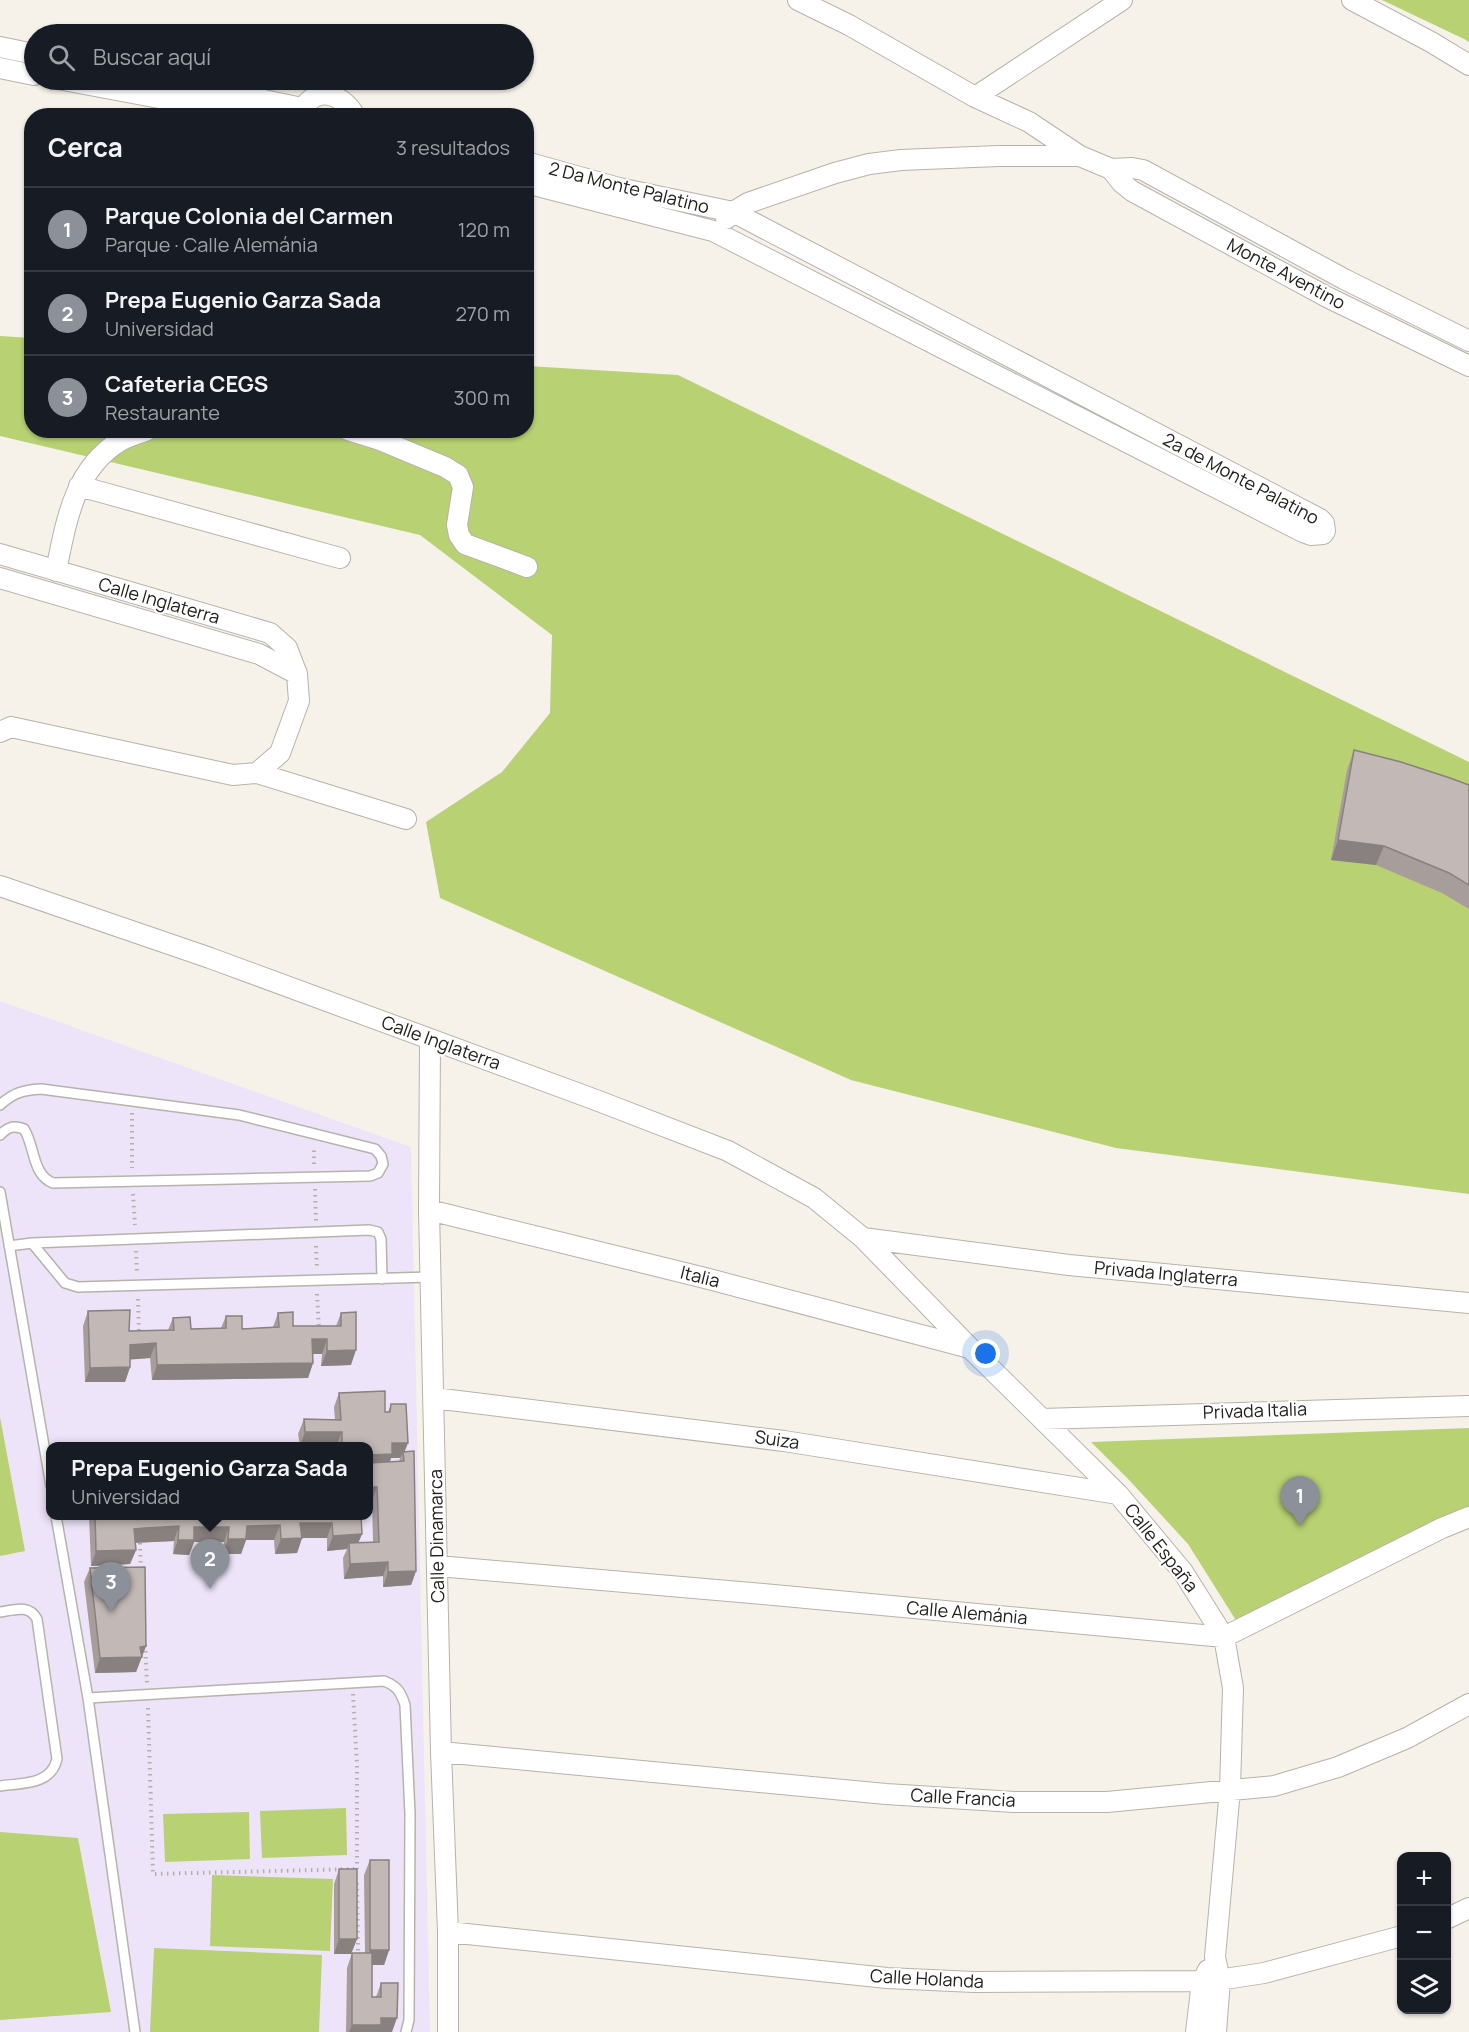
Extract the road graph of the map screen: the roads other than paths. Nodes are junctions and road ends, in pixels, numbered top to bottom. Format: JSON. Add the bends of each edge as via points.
{"nodes":[{"id":1,"x":798,"y":0,"type":"edge"},
{"id":2,"x":1122,"y":0,"type":"edge"},
{"id":3,"x":1352,"y":0,"type":"edge"},
{"id":4,"x":0,"y":47,"type":"edge"},
{"id":5,"x":24,"y":52,"type":"edge"},
{"id":6,"x":1469,"y":65,"type":"edge"},
{"id":7,"x":0,"y":68,"type":"edge"},
{"id":8,"x":24,"y":73,"type":"edge"},
{"id":9,"x":116,"y":90,"type":"edge"},
{"id":10,"x":210,"y":90,"type":"edge"},
{"id":11,"x":975,"y":97,"type":"junction"},
{"id":12,"x":212,"y":108,"type":"edge"},
{"id":13,"x":284,"y":108,"type":"edge"},
{"id":14,"x":304,"y":108,"type":"edge"},
{"id":15,"x":350,"y":108,"type":"edge"},
{"id":16,"x":1029,"y":122,"type":"junction"},
{"id":17,"x":998,"y":156,"type":"junction"},
{"id":18,"x":1080,"y":156,"type":"junction"},
{"id":19,"x":534,"y":164,"type":"edge"},
{"id":20,"x":1111,"y":169,"type":"junction"},
{"id":21,"x":534,"y":185,"type":"edge"},
{"id":22,"x":733,"y":212,"type":"junction"},
{"id":23,"x":713,"y":231,"type":"junction"},
{"id":24,"x":1469,"y":342,"type":"edge"},
{"id":25,"x":1469,"y":366,"type":"edge"},
{"id":26,"x":127,"y":438,"type":"edge"},
{"id":27,"x":374,"y":438,"type":"edge"},
{"id":28,"x":79,"y":486,"type":"junction"},
{"id":29,"x":0,"y":555,"type":"edge"},
{"id":30,"x":340,"y":558,"type":"dead end"},
{"id":31,"x":527,"y":567,"type":"dead end"},
{"id":32,"x":56,"y":571,"type":"junction"},
{"id":33,"x":0,"y":578,"type":"edge"},
{"id":34,"x":297,"y":674,"type":"junction"},
{"id":35,"x":4,"y":728,"type":"edge"},
{"id":36,"x":257,"y":773,"type":"junction"},
{"id":37,"x":406,"y":819,"type":"dead end"},
{"id":38,"x":0,"y":886,"type":"edge"},
{"id":39,"x":430,"y":1040,"type":"junction"},
{"id":40,"x":0,"y":1105,"type":"edge"},
{"id":41,"x":0,"y":1135,"type":"edge"},
{"id":42,"x":0,"y":1192,"type":"edge"},
{"id":43,"x":429,"y":1210,"type":"junction"},
{"id":44,"x":863,"y":1238,"type":"junction"},
{"id":45,"x":32,"y":1243,"type":"junction"},
{"id":46,"x":9,"y":1246,"type":"junction"},
{"id":47,"x":431,"y":1277,"type":"junction"},
{"id":48,"x":382,"y":1279,"type":"junction"},
{"id":49,"x":1469,"y":1304,"type":"edge"},
{"id":50,"x":970,"y":1348,"type":"junction"},
{"id":51,"x":434,"y":1398,"type":"junction"},
{"id":52,"x":1469,"y":1406,"type":"edge"},
{"id":53,"x":1042,"y":1419,"type":"junction"},
{"id":54,"x":46,"y":1457,"type":"edge"},
{"id":55,"x":1118,"y":1494,"type":"junction"},
{"id":56,"x":1469,"y":1517,"type":"edge"},
{"id":57,"x":57,"y":1520,"type":"edge"},
{"id":58,"x":438,"y":1566,"type":"junction"},
{"id":59,"x":0,"y":1611,"type":"edge"},
{"id":60,"x":1224,"y":1637,"type":"junction"},
{"id":61,"x":88,"y":1698,"type":"junction"},
{"id":62,"x":1469,"y":1704,"type":"edge"},
{"id":63,"x":441,"y":1752,"type":"junction"},
{"id":64,"x":0,"y":1786,"type":"edge"},
{"id":65,"x":1230,"y":1790,"type":"junction"},
{"id":66,"x":1469,"y":1908,"type":"edge"},
{"id":67,"x":1451,"y":1917,"type":"edge"},
{"id":68,"x":448,"y":1932,"type":"junction"},
{"id":69,"x":1397,"y":1937,"type":"edge"},
{"id":70,"x":1211,"y":1981,"type":"junction"},
{"id":71,"x":135,"y":2032,"type":"edge"},
{"id":72,"x":406,"y":2032,"type":"edge"},
{"id":73,"x":448,"y":2032,"type":"edge"},
{"id":74,"x":1196,"y":2032,"type":"edge"},
{"id":75,"x":1216,"y":2032,"type":"edge"}],
"edges":[{"from":1,"to":11,"type":"street","name":"Monte Aventino"},
{"from":2,"to":11,"type":"street"},
{"from":3,"to":6,"type":"street"},
{"from":4,"to":5,"type":"street"},
{"from":7,"to":8,"type":"street"},
{"from":9,"to":12,"type":"street"},
{"from":10,"to":13,"type":"street"},
{"from":11,"to":16,"type":"street","name":"Monte Aventino"},
{"from":14,"to":15,"type":"street","via":[[308,101],[324,94],[342,98]]},
{"from":16,"to":17,"type":"street","via":[[1029,132],[1021,145]]},
{"from":16,"to":18,"type":"street","name":"Monte Aventino"},
{"from":17,"to":18,"type":"street"},
{"from":17,"to":22,"type":"street","via":[[869,164],[754,201]]},
{"from":18,"to":20,"type":"street","name":"Monte Aventino"},
{"from":19,"to":22,"type":"street","name":"2 Da Monte Palatino","via":[[619,188]]},
{"from":20,"to":24,"type":"street","name":"Monte Aventino","via":[[1143,170]]},
{"from":20,"to":25,"type":"street","name":"Monte Aventino","via":[[1132,191],[1327,297]]},
{"from":21,"to":23,"type":"street","name":"2 Da Monte Palatino"},
{"from":22,"to":23,"type":"street"},
{"from":22,"to":23,"type":"street","name":"2a de Monte Palatino","via":[[1320,519],[1325,531],[1318,536],[1303,532]]},
{"from":26,"to":28,"type":"street","via":[[100,456]]},
{"from":27,"to":31,"type":"street","via":[[445,466],[458,475],[463,487],[459,535],[465,544]]},
{"from":28,"to":30,"type":"street"},
{"from":28,"to":32,"type":"street","via":[[69,511]]},
{"from":29,"to":32,"type":"street","name":"Calle Inglaterra"},
{"from":32,"to":34,"type":"street","name":"Calle Inglaterra","via":[[270,633],[287,648]]},
{"from":33,"to":34,"type":"street","name":"Calle Inglaterra","via":[[242,648]]},
{"from":34,"to":36,"type":"street","name":"Calle Inglaterra","via":[[299,701],[280,753]]},
{"from":35,"to":36,"type":"street","via":[[233,775]]},
{"from":36,"to":37,"type":"street"},
{"from":38,"to":39,"type":"street","name":"Calle Inglaterra","via":[[210,958]]},
{"from":39,"to":43,"type":"street","name":"Calle Dinamarca"},
{"from":39,"to":44,"type":"street","name":"Calle Inglaterra","via":[[728,1151],[814,1198]]},
{"from":40,"to":41,"type":"lane","via":[[10,1095],[41,1089],[175,1105],[238,1115],[375,1149],[383,1164],[378,1173],[370,1176],[53,1183],[40,1174],[24,1129],[7,1128]]},
{"from":42,"to":46,"type":"lane"},
{"from":43,"to":47,"type":"street","name":"Calle Dinamarca"},
{"from":43,"to":50,"type":"street","name":"Italia"},
{"from":44,"to":49,"type":"street","name":"Privada Inglaterra","via":[[1069,1264]]},
{"from":44,"to":50,"type":"street","name":"Calle España"},
{"from":45,"to":46,"type":"lane"},
{"from":45,"to":48,"type":"lane","via":[[65,1283],[78,1287]]},
{"from":45,"to":48,"type":"lane","via":[[369,1230],[378,1232],[381,1239]]},
{"from":46,"to":54,"type":"lane"},
{"from":47,"to":48,"type":"lane"},
{"from":47,"to":51,"type":"street","name":"Calle Dinamarca"},
{"from":50,"to":53,"type":"street","name":"Calle España"},
{"from":51,"to":55,"type":"street","name":"Suiza","via":[[784,1441]]},
{"from":51,"to":58,"type":"street","name":"Calle Dinamarca"},
{"from":52,"to":53,"type":"street","name":"Privada Italia"},
{"from":53,"to":55,"type":"street","name":"Calle España"},
{"from":55,"to":60,"type":"street","name":"Calle España","via":[[1183,1572]]},
{"from":56,"to":60,"type":"street"},
{"from":57,"to":61,"type":"lane"},
{"from":58,"to":60,"type":"street","name":"Calle Alemánia"},
{"from":58,"to":63,"type":"street","name":"Calle Dinamarca"},
{"from":59,"to":64,"type":"lane","via":[[27,1609],[37,1619],[57,1758],[55,1770],[48,1777]]},
{"from":60,"to":65,"type":"street","name":"Calle España","via":[[1233,1689]]},
{"from":61,"to":71,"type":"lane"},
{"from":61,"to":72,"type":"lane","via":[[384,1681],[395,1686],[405,1705],[410,1814]]},
{"from":62,"to":65,"type":"street","name":"Calle Francia","via":[[1407,1738],[1338,1767],[1274,1786]]},
{"from":63,"to":65,"type":"street","name":"Calle Francia","via":[[886,1794],[1014,1802],[1107,1802]]},
{"from":63,"to":68,"type":"street","name":"Calle Dinamarca"},
{"from":65,"to":70,"type":"street","name":"Calle España"},
{"from":66,"to":67,"type":"street"},
{"from":68,"to":70,"type":"street","name":"Calle Holanda","via":[[887,1978],[974,1983]]},
{"from":68,"to":73,"type":"street","name":"Calle Dinamarca"},
{"from":69,"to":70,"type":"street","name":"Calle Holanda","via":[[1264,1973]]},
{"from":70,"to":74,"type":"street","name":"Calle España"},
{"from":70,"to":75,"type":"street","name":"Calle España"}]}
